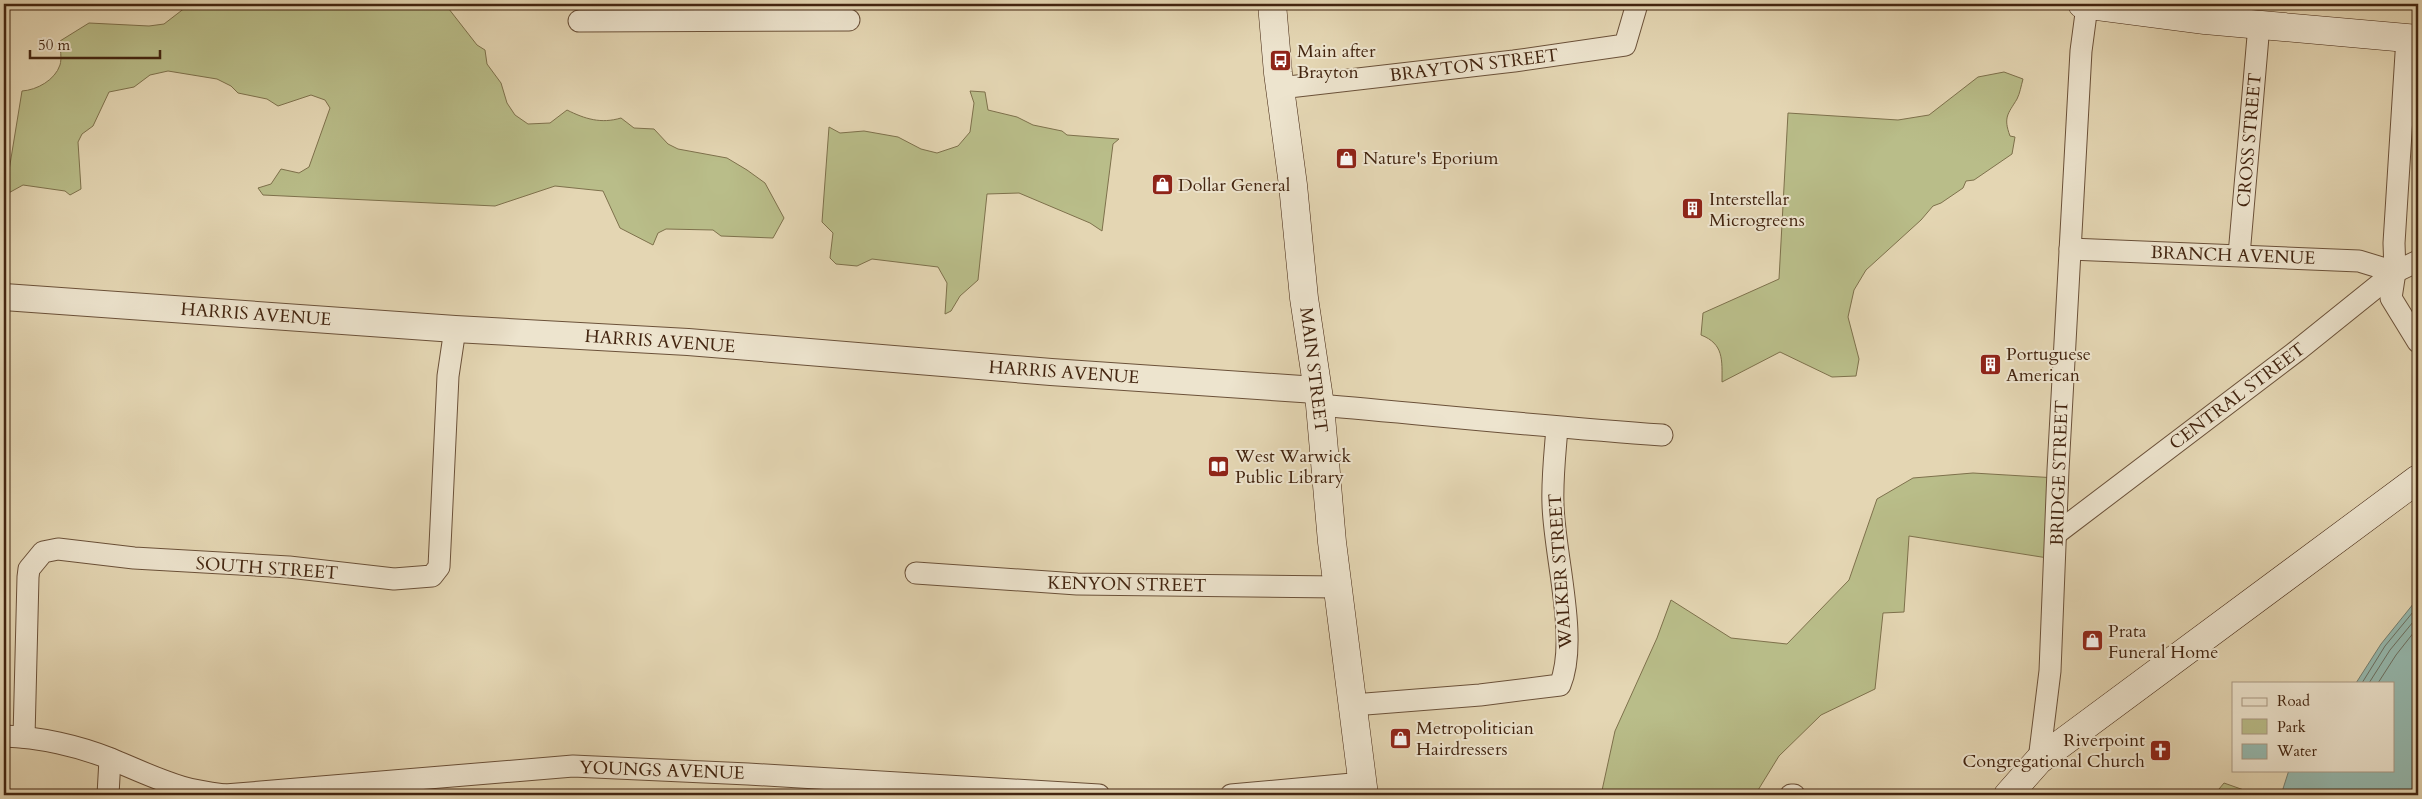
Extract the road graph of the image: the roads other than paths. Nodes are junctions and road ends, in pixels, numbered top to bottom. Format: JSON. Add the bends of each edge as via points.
{"nodes":[{"id":1,"x":1272,"y":4,"type":"edge"},
{"id":2,"x":1637,"y":4,"type":"edge"},
{"id":3,"x":2084,"y":5,"type":"edge"},
{"id":4,"x":721,"y":12,"type":"edge"},
{"id":5,"x":848,"y":20,"type":"dead end"},
{"id":6,"x":579,"y":21,"type":"dead end"},
{"id":7,"x":2259,"y":25,"type":"junction"},
{"id":8,"x":2412,"y":39,"type":"edge"},
{"id":9,"x":1280,"y":88,"type":"junction"},
{"id":10,"x":2070,"y":249,"type":"junction"},
{"id":11,"x":2239,"y":255,"type":"junction"},
{"id":12,"x":2418,"y":261,"type":"edge"},
{"id":13,"x":2394,"y":272,"type":"junction"},
{"id":14,"x":4,"y":297,"type":"edge"},
{"id":15,"x":455,"y":329,"type":"junction"},
{"id":16,"x":2418,"y":342,"type":"edge"},
{"id":17,"x":1318,"y":397,"type":"junction"},
{"id":18,"x":1557,"y":428,"type":"junction"},
{"id":19,"x":1662,"y":435,"type":"dead end"},
{"id":20,"x":2418,"y":479,"type":"edge"},
{"id":21,"x":2057,"y":533,"type":"junction"},
{"id":22,"x":916,"y":573,"type":"dead end"},
{"id":23,"x":1339,"y":587,"type":"junction"},
{"id":24,"x":1353,"y":705,"type":"junction"},
{"id":25,"x":14,"y":736,"type":"edge"},
{"id":26,"x":110,"y":759,"type":"junction"},
{"id":27,"x":2039,"y":760,"type":"junction"},
{"id":28,"x":1363,"y":789,"type":"edge"},
{"id":29,"x":1256,"y":794,"type":"edge"},
{"id":30,"x":108,"y":795,"type":"edge"},
{"id":31,"x":224,"y":795,"type":"edge"},
{"id":32,"x":1099,"y":795,"type":"edge"},
{"id":33,"x":1231,"y":795,"type":"edge"},
{"id":34,"x":2008,"y":795,"type":"edge"}],
"edges":[{"from":1,"to":9,"type":"main road","name":"MAIN STREET"},
{"from":2,"to":9,"type":"street","name":"BRAYTON STREET","via":[[1624,45]]},
{"from":3,"to":7,"type":"main road"},
{"from":3,"to":10,"type":"street","name":"BRIDGE STREET"},
{"from":4,"to":5,"type":"street"},
{"from":4,"to":6,"type":"street"},
{"from":7,"to":8,"type":"main road"},
{"from":7,"to":11,"type":"street","name":"CROSS STREET"},
{"from":8,"to":13,"type":"street"},
{"from":9,"to":17,"type":"main road","name":"MAIN STREET"},
{"from":10,"to":11,"type":"street","name":"BRANCH AVENUE"},
{"from":10,"to":21,"type":"street","name":"BRIDGE STREET"},
{"from":11,"to":13,"type":"street","name":"BRANCH AVENUE","via":[[2359,261]]},
{"from":12,"to":13,"type":"street","name":"CENTRAL STREET"},
{"from":13,"to":16,"type":"street","via":[[2391,298]]},
{"from":13,"to":21,"type":"street","name":"CENTRAL STREET","via":[[2298,350]]},
{"from":14,"to":15,"type":"street","name":"HARRIS AVENUE"},
{"from":15,"to":17,"type":"street","name":"HARRIS AVENUE","via":[[688,342]]},
{"from":15,"to":25,"type":"street","name":"SOUTH STREET","via":[[448,376],[440,567],[432,576],[394,579],[289,567],[134,558],[58,549],[43,552],[29,569]]},
{"from":17,"to":18,"type":"street"},
{"from":17,"to":23,"type":"main road","name":"MAIN STREET"},
{"from":18,"to":19,"type":"street"},
{"from":18,"to":24,"type":"street","name":"WALKER STREET","via":[[1553,504],[1567,630],[1564,675],[1560,685]]},
{"from":20,"to":27,"type":"main road"},
{"from":21,"to":27,"type":"street","name":"BRIDGE STREET","via":[[2050,671]]},
{"from":22,"to":23,"type":"street","name":"KENYON STREET","via":[[1077,584]]},
{"from":23,"to":24,"type":"main road","name":"MAIN STREET"},
{"from":24,"to":28,"type":"main road","name":"MAIN STREET"},
{"from":25,"to":26,"type":"street","name":"YOUNGS AVENUE","via":[[60,744]]},
{"from":26,"to":30,"type":"street"},
{"from":26,"to":31,"type":"street","name":"YOUNGS AVENUE","via":[[183,788]]},
{"from":27,"to":34,"type":"main road"},
{"from":28,"to":29,"type":"street"},
{"from":29,"to":33,"type":"street"},
{"from":31,"to":32,"type":"street","name":"YOUNGS AVENUE","via":[[573,766]]}]}
